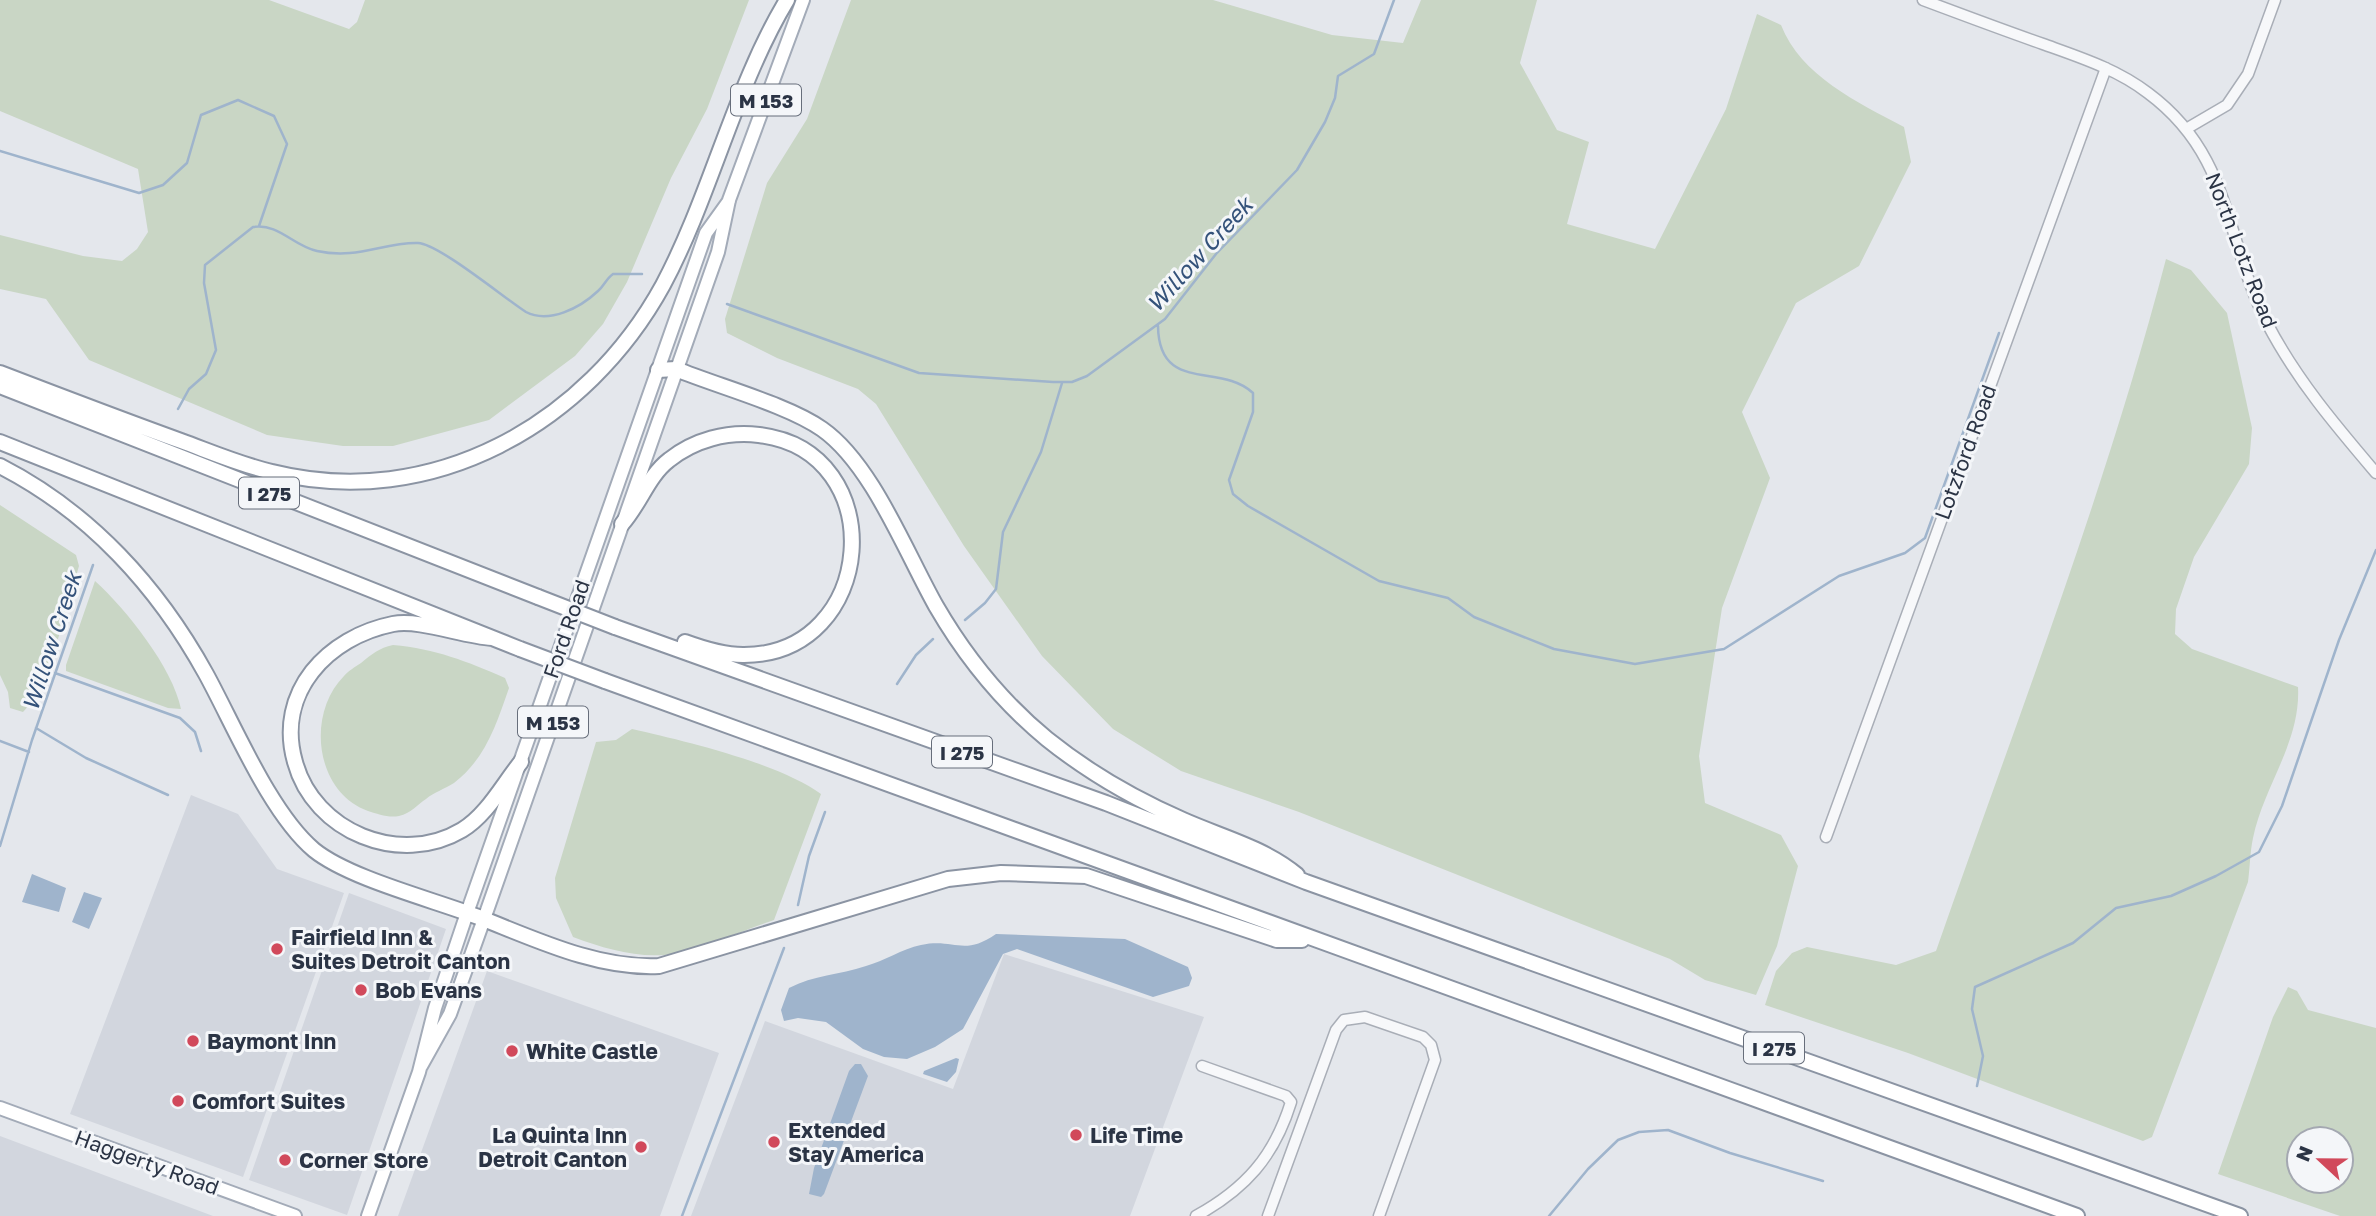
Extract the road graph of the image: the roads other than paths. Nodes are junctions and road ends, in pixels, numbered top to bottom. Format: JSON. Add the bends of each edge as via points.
{"nodes":[{"id":1,"x":788,"y":0,"type":"edge"},
{"id":2,"x":803,"y":0,"type":"edge"},
{"id":3,"x":1923,"y":0,"type":"edge"},
{"id":4,"x":2275,"y":0,"type":"edge"},
{"id":5,"x":2106,"y":68,"type":"junction"},
{"id":6,"x":2186,"y":128,"type":"junction"},
{"id":7,"x":729,"y":200,"type":"junction"},
{"id":8,"x":676,"y":369,"type":"junction"},
{"id":9,"x":658,"y":370,"type":"junction"},
{"id":10,"x":0,"y":373,"type":"edge"},
{"id":11,"x":0,"y":386,"type":"edge"},
{"id":12,"x":0,"y":442,"type":"edge"},
{"id":13,"x":0,"y":466,"type":"edge"},
{"id":14,"x":2376,"y":473,"type":"edge"},
{"id":15,"x":622,"y":524,"type":"junction"},
{"id":16,"x":632,"y":633,"type":"junction"},
{"id":17,"x":492,"y":638,"type":"junction"},
{"id":18,"x":521,"y":762,"type":"junction"},
{"id":19,"x":1826,"y":837,"type":"dead end"},
{"id":20,"x":1306,"y":882,"type":"junction"},
{"id":21,"x":467,"y":913,"type":"junction"},
{"id":22,"x":484,"y":919,"type":"junction"},
{"id":23,"x":1314,"y":940,"type":"junction"},
{"id":24,"x":421,"y":1066,"type":"junction"},
{"id":25,"x":1202,"y":1066,"type":"dead end"},
{"id":26,"x":0,"y":1108,"type":"edge"},
{"id":27,"x":295,"y":1216,"type":"edge"},
{"id":28,"x":368,"y":1216,"type":"edge"},
{"id":29,"x":1196,"y":1216,"type":"edge"},
{"id":30,"x":1268,"y":1216,"type":"edge"},
{"id":31,"x":1379,"y":1216,"type":"edge"},
{"id":32,"x":2077,"y":1216,"type":"edge"},
{"id":33,"x":2240,"y":1216,"type":"edge"}],
"edges":[{"from":1,"to":10,"type":"highway","via":[[771,28],[664,283],[644,317],[602,372],[556,412],[501,447],[453,466],[405,477],[365,481],[301,478],[242,463]]},
{"from":2,"to":7,"type":"main road","name":"Ford Road","number":"M 153"},
{"from":3,"to":5,"type":"street","name":"North Lotz Road"},
{"from":4,"to":6,"type":"street","via":[[2248,74],[2227,104]]},
{"from":5,"to":6,"type":"street","name":"North Lotz Road","via":[[2147,92]]},
{"from":5,"to":19,"type":"street","name":"Lotzford Road"},
{"from":6,"to":14,"type":"street","name":"North Lotz Road","via":[[2220,185],[2250,284],[2282,350]]},
{"from":7,"to":8,"type":"main road","name":"Ford Road","number":"M 153","via":[[723,234]]},
{"from":7,"to":9,"type":"main road","name":"Ford Road","number":"M 153","via":[[706,233]]},
{"from":8,"to":9,"type":"highway"},
{"from":8,"to":15,"type":"main road","name":"Ford Road","number":"M 153"},
{"from":8,"to":20,"type":"highway","via":[[802,418],[837,441],[869,484],[971,660],[1047,739],[1114,785],[1180,819],[1279,860]]},
{"from":9,"to":18,"type":"main road","name":"Ford Road","number":"M 153"},
{"from":11,"to":16,"type":"highway","number":"I 275","bridge":true},
{"from":12,"to":17,"type":"highway","number":"I 275"},
{"from":13,"to":21,"type":"highway","via":[[86,523],[149,587],[306,843],[343,867]]},
{"from":15,"to":16,"type":"highway","via":[[651,478],[670,459],[704,441],[748,434],[780,440],[818,464],[839,490],[853,536],[851,569],[840,596],[818,625],[792,643],[761,653],[729,654],[654,632]]},
{"from":15,"to":22,"type":"main road","name":"Ford Road","number":"M 153"},
{"from":16,"to":20,"type":"highway","number":"I 275","via":[[1106,803]]},
{"from":17,"to":18,"type":"highway","via":[[396,623],[343,642],[321,660],[301,691],[292,730],[295,764],[307,789],[332,819],[370,840],[400,845],[430,842],[463,829],[478,818]]},
{"from":17,"to":23,"type":"highway","number":"I 275","bridge":true},
{"from":18,"to":21,"type":"main road","name":"Ford Road","number":"M 153"},
{"from":20,"to":33,"type":"highway","number":"I 275"},
{"from":21,"to":22,"type":"highway"},
{"from":21,"to":24,"type":"main road","name":"Ford Road","number":"M 153"},
{"from":22,"to":23,"type":"highway","via":[[601,961],[659,966],[948,879],[1031,872],[1086,876],[1277,940]]},
{"from":22,"to":24,"type":"main road","name":"Ford Road","number":"M 153","via":[[450,1014]]},
{"from":23,"to":32,"type":"highway","number":"I 275"},
{"from":24,"to":28,"type":"main road","name":"Ford Road","number":"M 153"},
{"from":25,"to":29,"type":"street","via":[[1286,1096],[1291,1102],[1272,1146],[1247,1181]]},
{"from":26,"to":27,"type":"main road","name":"Haggerty Road"},
{"from":30,"to":31,"type":"street","via":[[1336,1030],[1344,1020],[1365,1017],[1423,1037],[1434,1052],[1434,1067]]}]}
